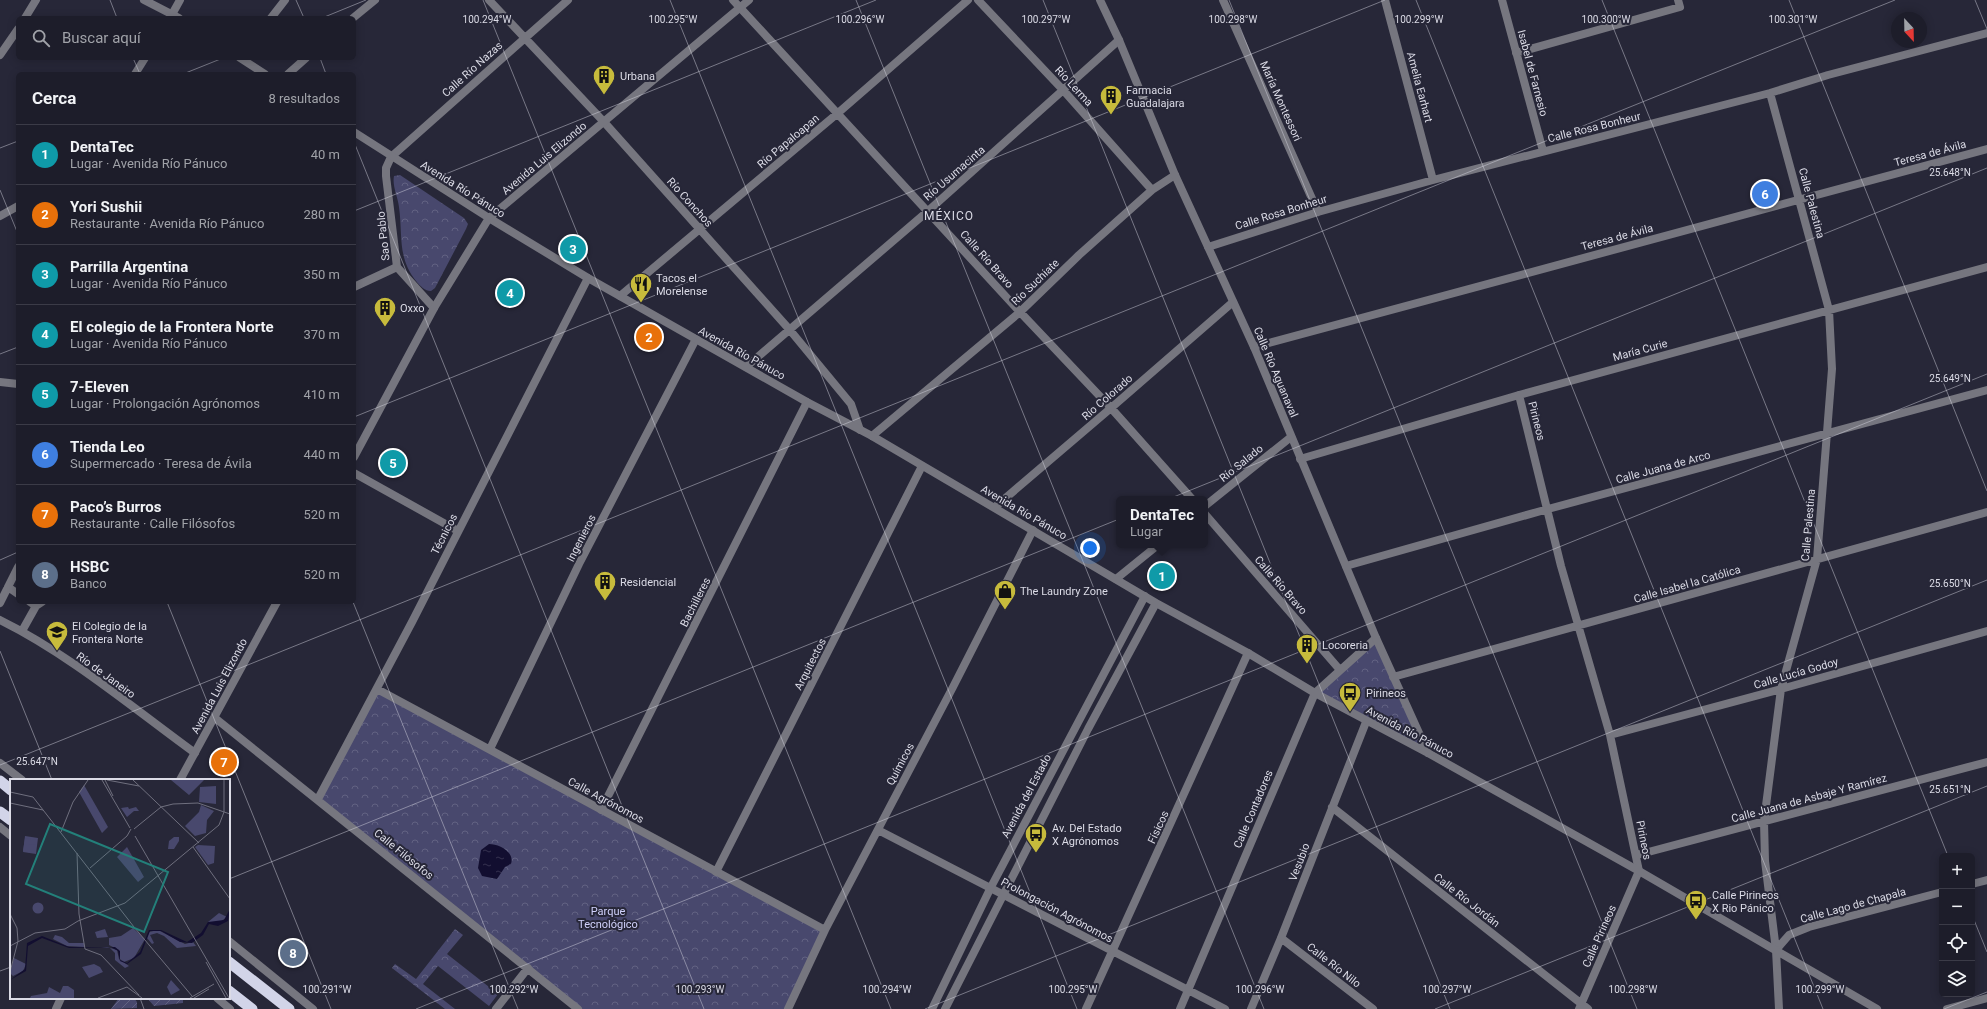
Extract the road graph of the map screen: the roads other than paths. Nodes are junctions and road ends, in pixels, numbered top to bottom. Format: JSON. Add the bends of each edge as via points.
{"nodes":[{"id":1,"x":36,"y":0,"type":"edge"},
{"id":2,"x":144,"y":0,"type":"edge"},
{"id":3,"x":180,"y":0,"type":"edge"},
{"id":4,"x":285,"y":0,"type":"edge"},
{"id":5,"x":374,"y":0,"type":"edge"},
{"id":6,"x":489,"y":0,"type":"edge"},
{"id":7,"x":568,"y":0,"type":"edge"},
{"id":8,"x":733,"y":0,"type":"edge"},
{"id":9,"x":748,"y":0,"type":"edge"},
{"id":10,"x":968,"y":0,"type":"edge"},
{"id":11,"x":978,"y":0,"type":"edge"},
{"id":12,"x":1100,"y":0,"type":"edge"},
{"id":13,"x":1223,"y":0,"type":"edge"},
{"id":14,"x":1385,"y":0,"type":"edge"},
{"id":15,"x":1502,"y":0,"type":"edge"},
{"id":16,"x":1679,"y":4,"type":"edge"},
{"id":17,"x":740,"y":8,"type":"junction"},
{"id":18,"x":26,"y":16,"type":"edge"},
{"id":19,"x":172,"y":16,"type":"edge"},
{"id":20,"x":174,"y":16,"type":"edge"},
{"id":21,"x":273,"y":16,"type":"edge"},
{"id":22,"x":355,"y":16,"type":"edge"},
{"id":23,"x":16,"y":32,"type":"edge"},
{"id":24,"x":1987,"y":33,"type":"edge"},
{"id":25,"x":524,"y":38,"type":"junction"},
{"id":26,"x":1119,"y":40,"type":"junction"},
{"id":27,"x":1516,"y":53,"type":"junction"},
{"id":28,"x":0,"y":55,"type":"edge"},
{"id":29,"x":144,"y":60,"type":"edge"},
{"id":30,"x":245,"y":60,"type":"edge"},
{"id":31,"x":304,"y":60,"type":"edge"},
{"id":32,"x":136,"y":72,"type":"edge"},
{"id":33,"x":262,"y":72,"type":"edge"},
{"id":34,"x":290,"y":72,"type":"edge"},
{"id":35,"x":1064,"y":91,"type":"junction"},
{"id":36,"x":1770,"y":93,"type":"junction"},
{"id":37,"x":838,"y":113,"type":"junction"},
{"id":38,"x":604,"y":122,"type":"junction"},
{"id":39,"x":356,"y":133,"type":"edge"},
{"id":40,"x":1987,"y":149,"type":"edge"},
{"id":41,"x":1543,"y":151,"type":"junction"},
{"id":42,"x":391,"y":157,"type":"junction"},
{"id":43,"x":1175,"y":175,"type":"junction"},
{"id":44,"x":1433,"y":180,"type":"junction"},
{"id":45,"x":1152,"y":190,"type":"junction"},
{"id":46,"x":1799,"y":200,"type":"junction"},
{"id":47,"x":16,"y":207,"type":"edge"},
{"id":48,"x":928,"y":211,"type":"junction"},
{"id":49,"x":1318,"y":212,"type":"junction"},
{"id":50,"x":0,"y":216,"type":"edge"},
{"id":51,"x":489,"y":218,"type":"junction"},
{"id":52,"x":700,"y":229,"type":"junction"},
{"id":53,"x":1208,"y":246,"type":"junction"},
{"id":54,"x":397,"y":267,"type":"junction"},
{"id":55,"x":1987,"y":267,"type":"edge"},
{"id":56,"x":588,"y":278,"type":"junction"},
{"id":57,"x":356,"y":286,"type":"edge"},
{"id":58,"x":620,"y":296,"type":"junction"},
{"id":59,"x":1233,"y":302,"type":"junction"},
{"id":60,"x":434,"y":308,"type":"junction"},
{"id":61,"x":1829,"y":310,"type":"junction"},
{"id":62,"x":1020,"y":312,"type":"junction"},
{"id":63,"x":790,"y":329,"type":"junction"},
{"id":64,"x":696,"y":339,"type":"junction"},
{"id":65,"x":1254,"y":347,"type":"junction"},
{"id":66,"x":746,"y":367,"type":"junction"},
{"id":67,"x":0,"y":382,"type":"edge"},
{"id":68,"x":16,"y":384,"type":"edge"},
{"id":69,"x":1987,"y":390,"type":"edge"},
{"id":70,"x":1519,"y":395,"type":"junction"},
{"id":71,"x":807,"y":402,"type":"junction"},
{"id":72,"x":1112,"y":408,"type":"junction"},
{"id":73,"x":860,"y":430,"type":"junction"},
{"id":74,"x":1826,"y":434,"type":"junction"},
{"id":75,"x":872,"y":436,"type":"junction"},
{"id":76,"x":1291,"y":437,"type":"junction"},
{"id":77,"x":356,"y":453,"type":"edge"},
{"id":78,"x":1300,"y":459,"type":"junction"},
{"id":79,"x":922,"y":466,"type":"junction"},
{"id":80,"x":356,"y":474,"type":"edge"},
{"id":81,"x":1189,"y":496,"type":"edge"},
{"id":82,"x":1208,"y":504,"type":"edge"},
{"id":83,"x":995,"y":507,"type":"junction"},
{"id":84,"x":1548,"y":509,"type":"junction"},
{"id":85,"x":1987,"y":512,"type":"edge"},
{"id":86,"x":1208,"y":517,"type":"edge"},
{"id":87,"x":1033,"y":530,"type":"junction"},
{"id":88,"x":458,"y":531,"type":"junction"},
{"id":89,"x":1154,"y":548,"type":"edge"},
{"id":90,"x":1817,"y":559,"type":"junction"},
{"id":91,"x":1346,"y":566,"type":"junction"},
{"id":92,"x":16,"y":571,"type":"edge"},
{"id":93,"x":1116,"y":579,"type":"junction"},
{"id":94,"x":8,"y":587,"type":"junction"},
{"id":95,"x":16,"y":593,"type":"edge"},
{"id":96,"x":1145,"y":596,"type":"junction"},
{"id":97,"x":0,"y":603,"type":"edge"},
{"id":98,"x":1156,"y":603,"type":"junction"},
{"id":99,"x":36,"y":604,"type":"edge"},
{"id":100,"x":276,"y":604,"type":"edge"},
{"id":101,"x":0,"y":620,"type":"edge"},
{"id":102,"x":1578,"y":625,"type":"junction"},
{"id":103,"x":22,"y":631,"type":"junction"},
{"id":104,"x":1987,"y":631,"type":"edge"},
{"id":105,"x":1376,"y":638,"type":"junction"},
{"id":106,"x":1248,"y":653,"type":"junction"},
{"id":107,"x":1340,"y":670,"type":"junction"},
{"id":108,"x":1393,"y":677,"type":"junction"},
{"id":109,"x":377,"y":689,"type":"junction"},
{"id":110,"x":1782,"y":689,"type":"junction"},
{"id":111,"x":1315,"y":694,"type":"junction"},
{"id":112,"x":215,"y":718,"type":"junction"},
{"id":113,"x":1366,"y":722,"type":"junction"},
{"id":114,"x":1610,"y":735,"type":"junction"},
{"id":115,"x":490,"y":748,"type":"junction"},
{"id":116,"x":195,"y":753,"type":"junction"},
{"id":117,"x":1428,"y":753,"type":"junction"},
{"id":118,"x":1987,"y":762,"type":"edge"},
{"id":119,"x":0,"y":763,"type":"edge"},
{"id":120,"x":21,"y":779,"type":"edge"},
{"id":121,"x":181,"y":779,"type":"edge"},
{"id":122,"x":0,"y":781,"type":"edge"},
{"id":123,"x":10,"y":789,"type":"edge"},
{"id":124,"x":318,"y":800,"type":"junction"},
{"id":125,"x":1332,"y":807,"type":"junction"},
{"id":126,"x":601,"y":810,"type":"junction"},
{"id":127,"x":0,"y":812,"type":"edge"},
{"id":128,"x":10,"y":819,"type":"edge"},
{"id":129,"x":1764,"y":821,"type":"junction"},
{"id":130,"x":0,"y":827,"type":"edge"},
{"id":131,"x":878,"y":830,"type":"junction"},
{"id":132,"x":10,"y":835,"type":"edge"},
{"id":133,"x":1637,"y":855,"type":"junction"},
{"id":134,"x":1639,"y":871,"type":"junction"},
{"id":135,"x":716,"y":872,"type":"junction"},
{"id":136,"x":1987,"y":880,"type":"edge"},
{"id":137,"x":1975,"y":883,"type":"edge"},
{"id":138,"x":991,"y":888,"type":"junction"},
{"id":139,"x":1939,"y":893,"type":"edge"},
{"id":140,"x":1004,"y":894,"type":"junction"},
{"id":141,"x":825,"y":930,"type":"junction"},
{"id":142,"x":1281,"y":938,"type":"junction"},
{"id":143,"x":230,"y":942,"type":"edge"},
{"id":144,"x":1776,"y":950,"type":"junction"},
{"id":145,"x":1113,"y":952,"type":"junction"},
{"id":146,"x":230,"y":963,"type":"edge"},
{"id":147,"x":528,"y":968,"type":"junction"},
{"id":148,"x":1188,"y":990,"type":"junction"},
{"id":149,"x":230,"y":992,"type":"edge"},
{"id":150,"x":1987,"y":998,"type":"edge"},
{"id":151,"x":61,"y":999,"type":"edge"},
{"id":152,"x":218,"y":999,"type":"edge"},
{"id":153,"x":1580,"y":1006,"type":"edge"},
{"id":154,"x":56,"y":1009,"type":"edge"},
{"id":155,"x":230,"y":1009,"type":"edge"},
{"id":156,"x":252,"y":1009,"type":"edge"},
{"id":157,"x":289,"y":1009,"type":"edge"},
{"id":158,"x":313,"y":1009,"type":"edge"},
{"id":159,"x":496,"y":1009,"type":"edge"},
{"id":160,"x":578,"y":1009,"type":"edge"},
{"id":161,"x":788,"y":1009,"type":"edge"},
{"id":162,"x":932,"y":1009,"type":"edge"},
{"id":163,"x":945,"y":1009,"type":"edge"},
{"id":164,"x":1086,"y":1009,"type":"edge"},
{"id":165,"x":1180,"y":1009,"type":"edge"},
{"id":166,"x":1225,"y":1009,"type":"edge"},
{"id":167,"x":1251,"y":1009,"type":"edge"},
{"id":168,"x":1373,"y":1009,"type":"edge"},
{"id":169,"x":1588,"y":1009,"type":"edge"},
{"id":170,"x":1779,"y":1009,"type":"edge"},
{"id":171,"x":1877,"y":1009,"type":"edge"},
{"id":172,"x":1947,"y":1009,"type":"edge"}],
"edges":[{"from":1,"to":18,"type":"street"},
{"from":2,"to":19,"type":"street"},
{"from":3,"to":20,"type":"street"},
{"from":4,"to":21,"type":"street"},
{"from":5,"to":22,"type":"street"},
{"from":6,"to":25,"type":"street","name":"Río Conchos"},
{"from":7,"to":25,"type":"street","name":"Calle Río Nazas"},
{"from":8,"to":17,"type":"street","name":"Calle Río Bravo"},
{"from":9,"to":17,"type":"street","name":"Avenida Luis Elizondo"},
{"from":10,"to":37,"type":"street","name":"Río Papaloapan"},
{"from":11,"to":35,"type":"street","name":"Río Lerma"},
{"from":12,"to":26,"type":"street","name":"Calle Río Aguanaval"},
{"from":13,"to":49,"type":"street","name":"María Montessori"},
{"from":14,"to":44,"type":"street","name":"Amelia Earhart"},
{"from":15,"to":27,"type":"street","name":"Isabel de Farnesio"},
{"from":16,"to":27,"type":"street"},
{"from":17,"to":37,"type":"street","name":"Calle Río Bravo"},
{"from":17,"to":38,"type":"street","name":"Avenida Luis Elizondo"},
{"from":23,"to":28,"type":"street"},
{"from":24,"to":36,"type":"street","name":"Calle Rosa Bonheur"},
{"from":25,"to":38,"type":"street","name":"Río Conchos"},
{"from":25,"to":42,"type":"street","name":"Calle Río Nazas"},
{"from":26,"to":35,"type":"street","name":"Río Usumacinta"},
{"from":26,"to":43,"type":"street","name":"Calle Río Aguanaval"},
{"from":27,"to":41,"type":"street","name":"Isabel de Farnesio"},
{"from":29,"to":32,"type":"street"},
{"from":30,"to":33,"type":"street"},
{"from":31,"to":34,"type":"street"},
{"from":35,"to":45,"type":"street","name":"Río Lerma"},
{"from":35,"to":48,"type":"street","name":"Río Usumacinta"},
{"from":36,"to":41,"type":"street","name":"Calle Rosa Bonheur"},
{"from":36,"to":46,"type":"street","name":"Calle Palestina"},
{"from":37,"to":48,"type":"street","name":"Calle Río Bravo"},
{"from":37,"to":52,"type":"street","name":"Río Papaloapan"},
{"from":38,"to":51,"type":"street","name":"Avenida Luis Elizondo"},
{"from":38,"to":52,"type":"street","name":"Río Conchos"},
{"from":39,"to":42,"type":"street","name":"Avenida Río Pánuco"},
{"from":40,"to":46,"type":"street","name":"Teresa de Ávila"},
{"from":41,"to":44,"type":"street","name":"Calle Rosa Bonheur"},
{"from":42,"to":51,"type":"street","name":"Avenida Río Pánuco"},
{"from":42,"to":54,"type":"street","name":"Sao Pablo","via":[[386,168],[386,176]]},
{"from":43,"to":45,"type":"street","name":"Río Suchiate"},
{"from":43,"to":53,"type":"street","name":"Calle Río Aguanaval"},
{"from":44,"to":49,"type":"street","name":"Calle Rosa Bonheur"},
{"from":45,"to":62,"type":"street","name":"Río Suchiate"},
{"from":46,"to":61,"type":"street","name":"Calle Palestina"},
{"from":46,"to":65,"type":"street","name":"Teresa de Ávila"},
{"from":47,"to":50,"type":"street"},
{"from":48,"to":62,"type":"street","name":"Calle Río Bravo"},
{"from":48,"to":63,"type":"street","name":"Río Usumacinta"},
{"from":49,"to":53,"type":"street","name":"Calle Rosa Bonheur"},
{"from":51,"to":56,"type":"street","name":"Avenida Río Pánuco"},
{"from":51,"to":60,"type":"street","name":"Avenida Luis Elizondo"},
{"from":52,"to":58,"type":"street","name":"Río Papaloapan"},
{"from":52,"to":63,"type":"street","name":"Río Conchos"},
{"from":53,"to":59,"type":"street","name":"Calle Río Aguanaval"},
{"from":54,"to":57,"type":"street","name":"Sao Pablo"},
{"from":54,"to":60,"type":"street"},
{"from":55,"to":61,"type":"street","name":"María Curie"},
{"from":56,"to":58,"type":"street","name":"Avenida Río Pánuco"},
{"from":56,"to":88,"type":"street","name":"Técnicos"},
{"from":58,"to":64,"type":"street","name":"Avenida Río Pánuco"},
{"from":59,"to":65,"type":"street","name":"Calle Río Aguanaval"},
{"from":59,"to":72,"type":"street","name":"Río Colorado"},
{"from":60,"to":77,"type":"street","name":"Avenida Luis Elizondo"},
{"from":61,"to":70,"type":"street","name":"María Curie"},
{"from":61,"to":74,"type":"street","name":"Calle Palestina","via":[[1832,368]]},
{"from":62,"to":72,"type":"street","name":"Calle Río Bravo"},
{"from":62,"to":75,"type":"street","name":"Río Suchiate"},
{"from":63,"to":66,"type":"street","name":"Río Usumacinta"},
{"from":63,"to":73,"type":"street","name":"Río Conchos","via":[[851,404]]},
{"from":64,"to":66,"type":"street","name":"Avenida Río Pánuco"},
{"from":64,"to":115,"type":"street","name":"Ingenieros","via":[[579,564]]},
{"from":65,"to":76,"type":"street","name":"Calle Río Aguanaval"},
{"from":66,"to":71,"type":"street","name":"Avenida Río Pánuco"},
{"from":67,"to":68,"type":"street"},
{"from":69,"to":74,"type":"street","name":"Calle Juana de Arco"},
{"from":70,"to":78,"type":"street","name":"María Curie"},
{"from":70,"to":84,"type":"street","name":"Pirineos"},
{"from":71,"to":73,"type":"street","name":"Avenida Río Pánuco"},
{"from":71,"to":126,"type":"street","name":"Bachilleres"},
{"from":72,"to":81,"type":"street","name":"Calle Río Bravo"},
{"from":72,"to":83,"type":"street","name":"Río Colorado"},
{"from":73,"to":75,"type":"street","name":"Avenida Río Pánuco"},
{"from":74,"to":84,"type":"street","name":"Calle Juana de Arco"},
{"from":74,"to":90,"type":"street","name":"Calle Palestina"},
{"from":75,"to":79,"type":"street","name":"Avenida Río Pánuco"},
{"from":76,"to":78,"type":"street","name":"Calle Río Aguanaval"},
{"from":76,"to":82,"type":"street","name":"Río Salado"},
{"from":78,"to":91,"type":"street","name":"Calle Río Aguanaval"},
{"from":79,"to":83,"type":"street","name":"Avenida Río Pánuco"},
{"from":79,"to":135,"type":"street","name":"Arquitectos"},
{"from":80,"to":88,"type":"street"},
{"from":83,"to":87,"type":"street","name":"Avenida Río Pánuco"},
{"from":84,"to":91,"type":"street","name":"Calle Juana de Arco"},
{"from":84,"to":102,"type":"street","name":"Pirineos"},
{"from":85,"to":90,"type":"street","name":"Calle Isabel la Católica"},
{"from":86,"to":107,"type":"street","name":"Calle Río Bravo"},
{"from":87,"to":93,"type":"street","name":"Avenida Río Pánuco"},
{"from":87,"to":131,"type":"street","name":"Químicos"},
{"from":88,"to":109,"type":"street","name":"Técnicos"},
{"from":89,"to":93,"type":"street"},
{"from":90,"to":102,"type":"street","name":"Calle Isabel la Católica"},
{"from":90,"to":110,"type":"street","name":"Calle Palestina"},
{"from":91,"to":105,"type":"street","name":"Calle Río Aguanaval"},
{"from":92,"to":94,"type":"street"},
{"from":93,"to":96,"type":"street","name":"Avenida Río Pánuco"},
{"from":94,"to":95,"type":"street"},
{"from":94,"to":97,"type":"street"},
{"from":96,"to":98,"type":"street","name":"Avenida Río Pánuco"},
{"from":96,"to":138,"type":"street","name":"Avenida del Estado"},
{"from":98,"to":106,"type":"street","name":"Avenida Río Pánuco"},
{"from":98,"to":140,"type":"street"},
{"from":99,"to":103,"type":"street"},
{"from":100,"to":112,"type":"street","name":"Avenida Luis Elizondo"},
{"from":101,"to":103,"type":"street","name":"Río de Janeiro"},
{"from":102,"to":108,"type":"street","name":"Calle Isabel la Católica"},
{"from":102,"to":114,"type":"street","name":"Pirineos"},
{"from":103,"to":116,"type":"street","name":"Río de Janeiro"},
{"from":104,"to":110,"type":"street","name":"Calle Lucía Godoy"},
{"from":105,"to":107,"type":"street","name":"Calle Contadores"},
{"from":105,"to":108,"type":"street","name":"Calle Río Aguanaval"},
{"from":106,"to":111,"type":"street","name":"Avenida Río Pánuco"},
{"from":106,"to":145,"type":"street","name":"Físicos"},
{"from":107,"to":111,"type":"street","name":"Calle Contadores"},
{"from":108,"to":117,"type":"street","name":"Calle Río Aguanaval"},
{"from":109,"to":115,"type":"street","name":"Calle Agrónomos"},
{"from":109,"to":124,"type":"street","name":"Técnicos"},
{"from":110,"to":114,"type":"street","name":"Calle Lucía Godoy"},
{"from":110,"to":129,"type":"street","name":"Calle Palestina"},
{"from":111,"to":113,"type":"street","name":"Avenida Río Pánuco"},
{"from":111,"to":148,"type":"street","name":"Calle Contadores"},
{"from":112,"to":116,"type":"street","name":"Avenida Luis Elizondo"},
{"from":112,"to":124,"type":"street","name":"Calle Filósofos"},
{"from":113,"to":117,"type":"street","name":"Avenida Río Pánuco"},
{"from":113,"to":125,"type":"street","name":"Vesubio"},
{"from":114,"to":133,"type":"street","name":"Pirineos"},
{"from":115,"to":126,"type":"street","name":"Calle Agrónomos"},
{"from":116,"to":121,"type":"street","name":"Avenida Luis Elizondo"},
{"from":117,"to":134,"type":"street","name":"Avenida Río Pánuco"},
{"from":118,"to":129,"type":"street","name":"Calle Juana de Asbaje Y Ramírez"},
{"from":119,"to":120,"type":"street"},
{"from":122,"to":123,"type":"highway"},
{"from":124,"to":147,"type":"street","name":"Calle Filósofos"},
{"from":125,"to":142,"type":"street","name":"Vesubio"},
{"from":125,"to":153,"type":"street","name":"Calle Río Jordán"},
{"from":126,"to":135,"type":"street","name":"Calle Agrónomos"},
{"from":127,"to":128,"type":"highway"},
{"from":129,"to":133,"type":"street","name":"Calle Juana de Asbaje Y Ramírez"},
{"from":129,"to":144,"type":"street","name":"Calle Palestina","via":[[1765,861]]},
{"from":130,"to":132,"type":"street"},
{"from":131,"to":138,"type":"street","name":"Prolongación Agrónomos"},
{"from":131,"to":141,"type":"street","name":"Químicos"},
{"from":133,"to":134,"type":"street","name":"Pirineos"},
{"from":134,"to":144,"type":"street","name":"Avenida Río Pánuco"},
{"from":134,"to":153,"type":"street","name":"Calle Pirineos"},
{"from":135,"to":141,"type":"street","name":"Calle Agrónomos"},
{"from":136,"to":137,"type":"street"},
{"from":138,"to":140,"type":"street","name":"Prolongación Agrónomos"},
{"from":138,"to":162,"type":"street","name":"Avenida del Estado"},
{"from":139,"to":144,"type":"street","name":"Calle Lago de Chapala","via":[[1808,927],[1789,935]]},
{"from":140,"to":145,"type":"street","name":"Prolongación Agrónomos"},
{"from":140,"to":163,"type":"street"},
{"from":141,"to":161,"type":"street","name":"Químicos"},
{"from":142,"to":167,"type":"street","name":"Vesubio"},
{"from":142,"to":168,"type":"street","name":"Calle Río Nilo"},
{"from":143,"to":158,"type":"street"},
{"from":144,"to":170,"type":"street","name":"Calle Palestina"},
{"from":144,"to":171,"type":"street","name":"Avenida Río Pánuco"},
{"from":145,"to":148,"type":"street","name":"Prolongación Agrónomos"},
{"from":145,"to":164,"type":"street","name":"Físicos"},
{"from":146,"to":157,"type":"highway"},
{"from":147,"to":159,"type":"street"},
{"from":147,"to":160,"type":"street","name":"Calle Filósofos"},
{"from":148,"to":165,"type":"street","name":"Calle Contadores"},
{"from":148,"to":166,"type":"street","name":"Prolongación Agrónomos"},
{"from":149,"to":156,"type":"highway"},
{"from":150,"to":172,"type":"street"},
{"from":151,"to":154,"type":"street"},
{"from":152,"to":155,"type":"street"},
{"from":153,"to":169,"type":"street","name":"Calle Río Jordán"}]}
